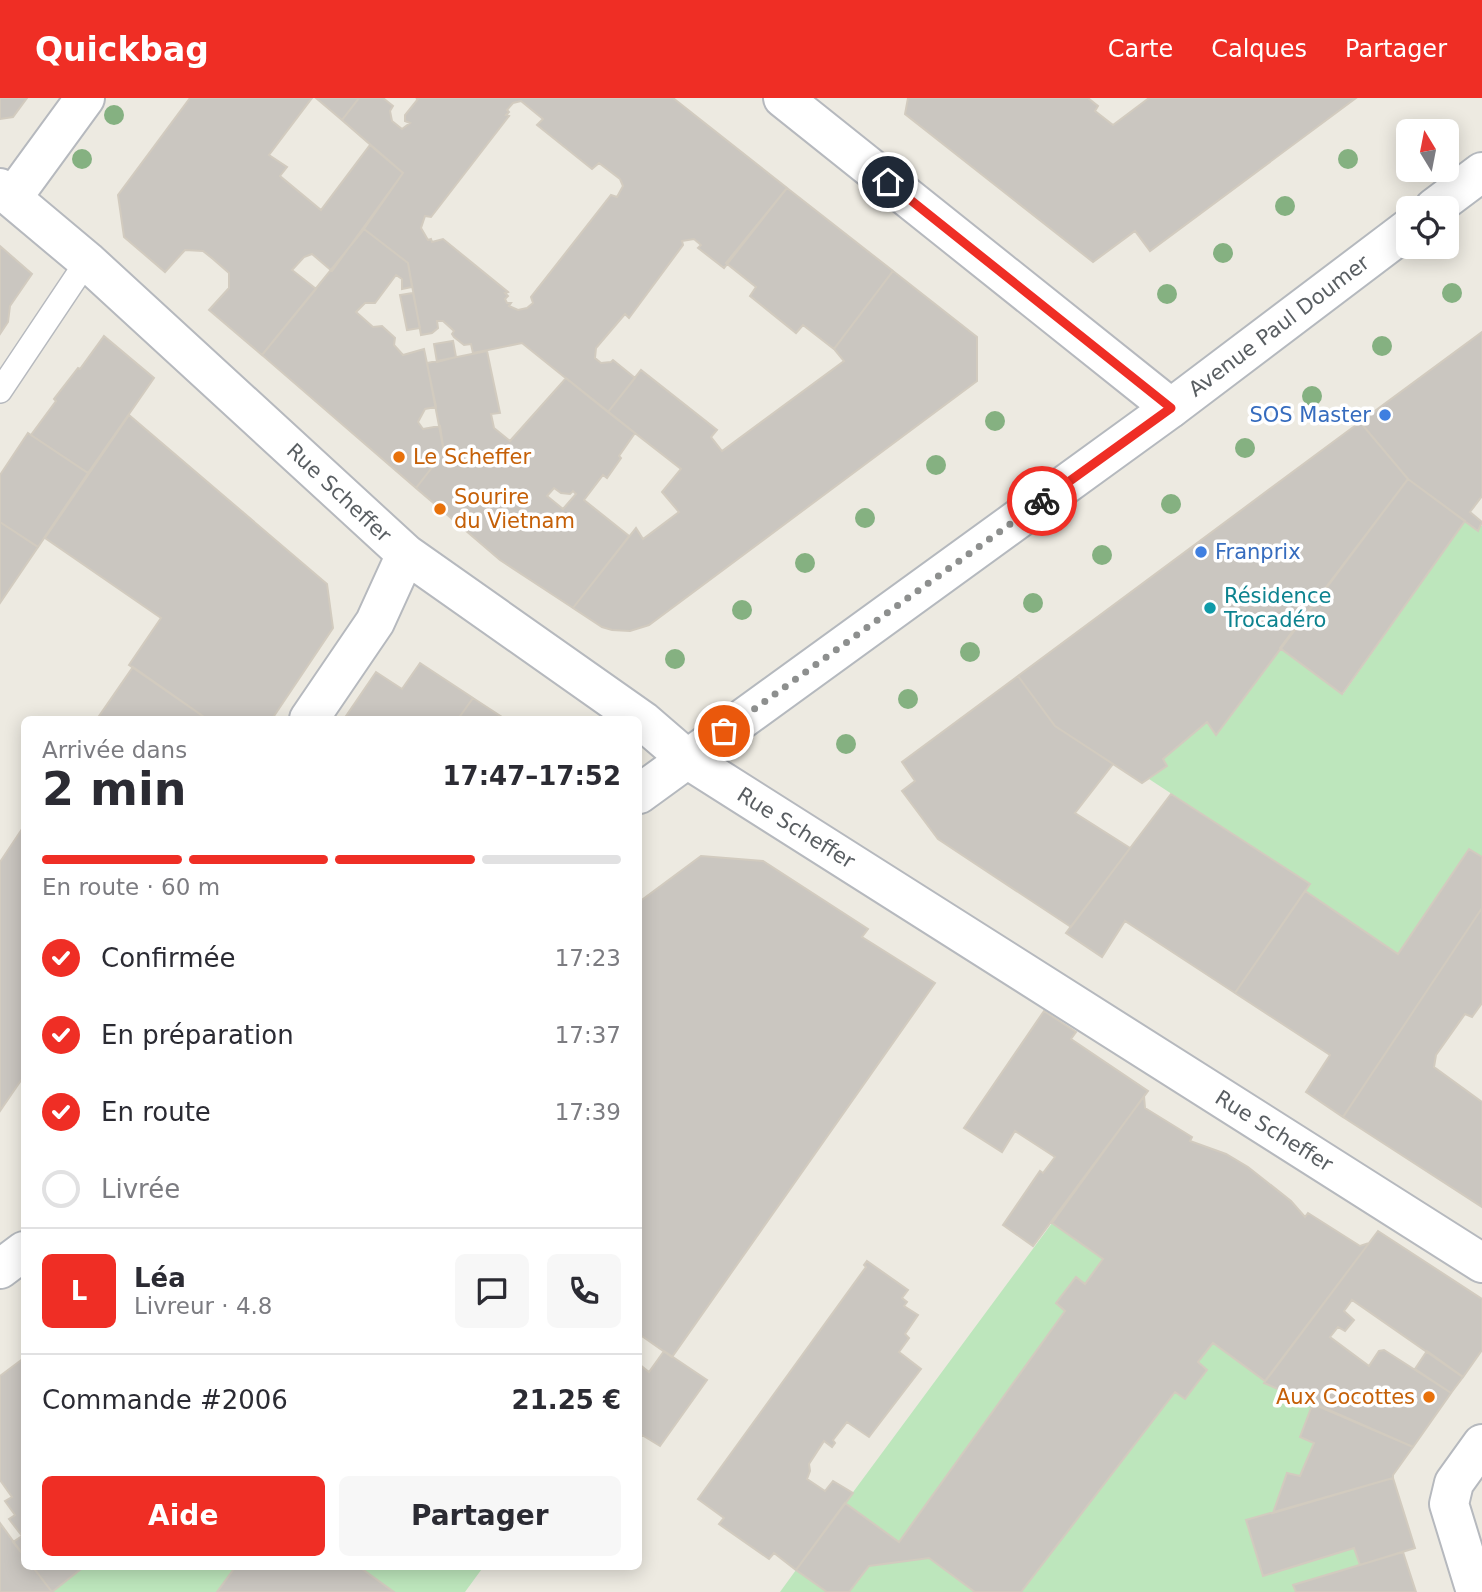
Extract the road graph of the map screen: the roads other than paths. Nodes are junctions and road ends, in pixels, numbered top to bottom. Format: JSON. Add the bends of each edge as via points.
{"nodes":[{"id":1,"x":85,"y":98,"type":"edge"},
{"id":2,"x":783,"y":98,"type":"edge"},
{"id":3,"x":1482,"y":172,"type":"edge"},
{"id":4,"x":6,"y":193,"type":"edge"},
{"id":5,"x":1450,"y":196,"type":"edge"},
{"id":6,"x":1396,"y":238,"type":"edge"},
{"id":7,"x":87,"y":261,"type":"junction"},
{"id":8,"x":0,"y":391,"type":"edge"},
{"id":9,"x":1171,"y":408,"type":"junction"},
{"id":10,"x":406,"y":554,"type":"junction"},
{"id":11,"x":311,"y":716,"type":"edge"},
{"id":12,"x":636,"y":716,"type":"edge"},
{"id":13,"x":642,"y":720,"type":"edge"},
{"id":14,"x":687,"y":759,"type":"junction"},
{"id":15,"x":642,"y":792,"type":"edge"},
{"id":16,"x":21,"y":1253,"type":"edge"},
{"id":17,"x":1482,"y":1263,"type":"edge"},
{"id":18,"x":0,"y":1269,"type":"edge"},
{"id":19,"x":1482,"y":1444,"type":"edge"},
{"id":20,"x":1476,"y":1592,"type":"edge"}],
"edges":[{"from":1,"to":4,"type":"street"},
{"from":2,"to":9,"type":"street"},
{"from":3,"to":5,"type":"street"},
{"from":4,"to":7,"type":"street","name":"Rue Scheffer"},
{"from":6,"to":9,"type":"street","name":"Avenue Paul Doumer"},
{"from":7,"to":8,"type":"lane"},
{"from":7,"to":10,"type":"street","name":"Rue Scheffer"},
{"from":9,"to":14,"type":"street","name":"Avenue Paul Doumer"},
{"from":10,"to":11,"type":"street","via":[[375,622]]},
{"from":10,"to":12,"type":"street","name":"Rue Scheffer"},
{"from":13,"to":14,"type":"street","name":"Rue Scheffer"},
{"from":14,"to":15,"type":"street","name":"Avenue Paul Doumer"},
{"from":14,"to":17,"type":"street","name":"Rue Scheffer"},
{"from":16,"to":18,"type":"street"},
{"from":19,"to":20,"type":"street","via":[[1454,1483],[1449,1504]]}]}
